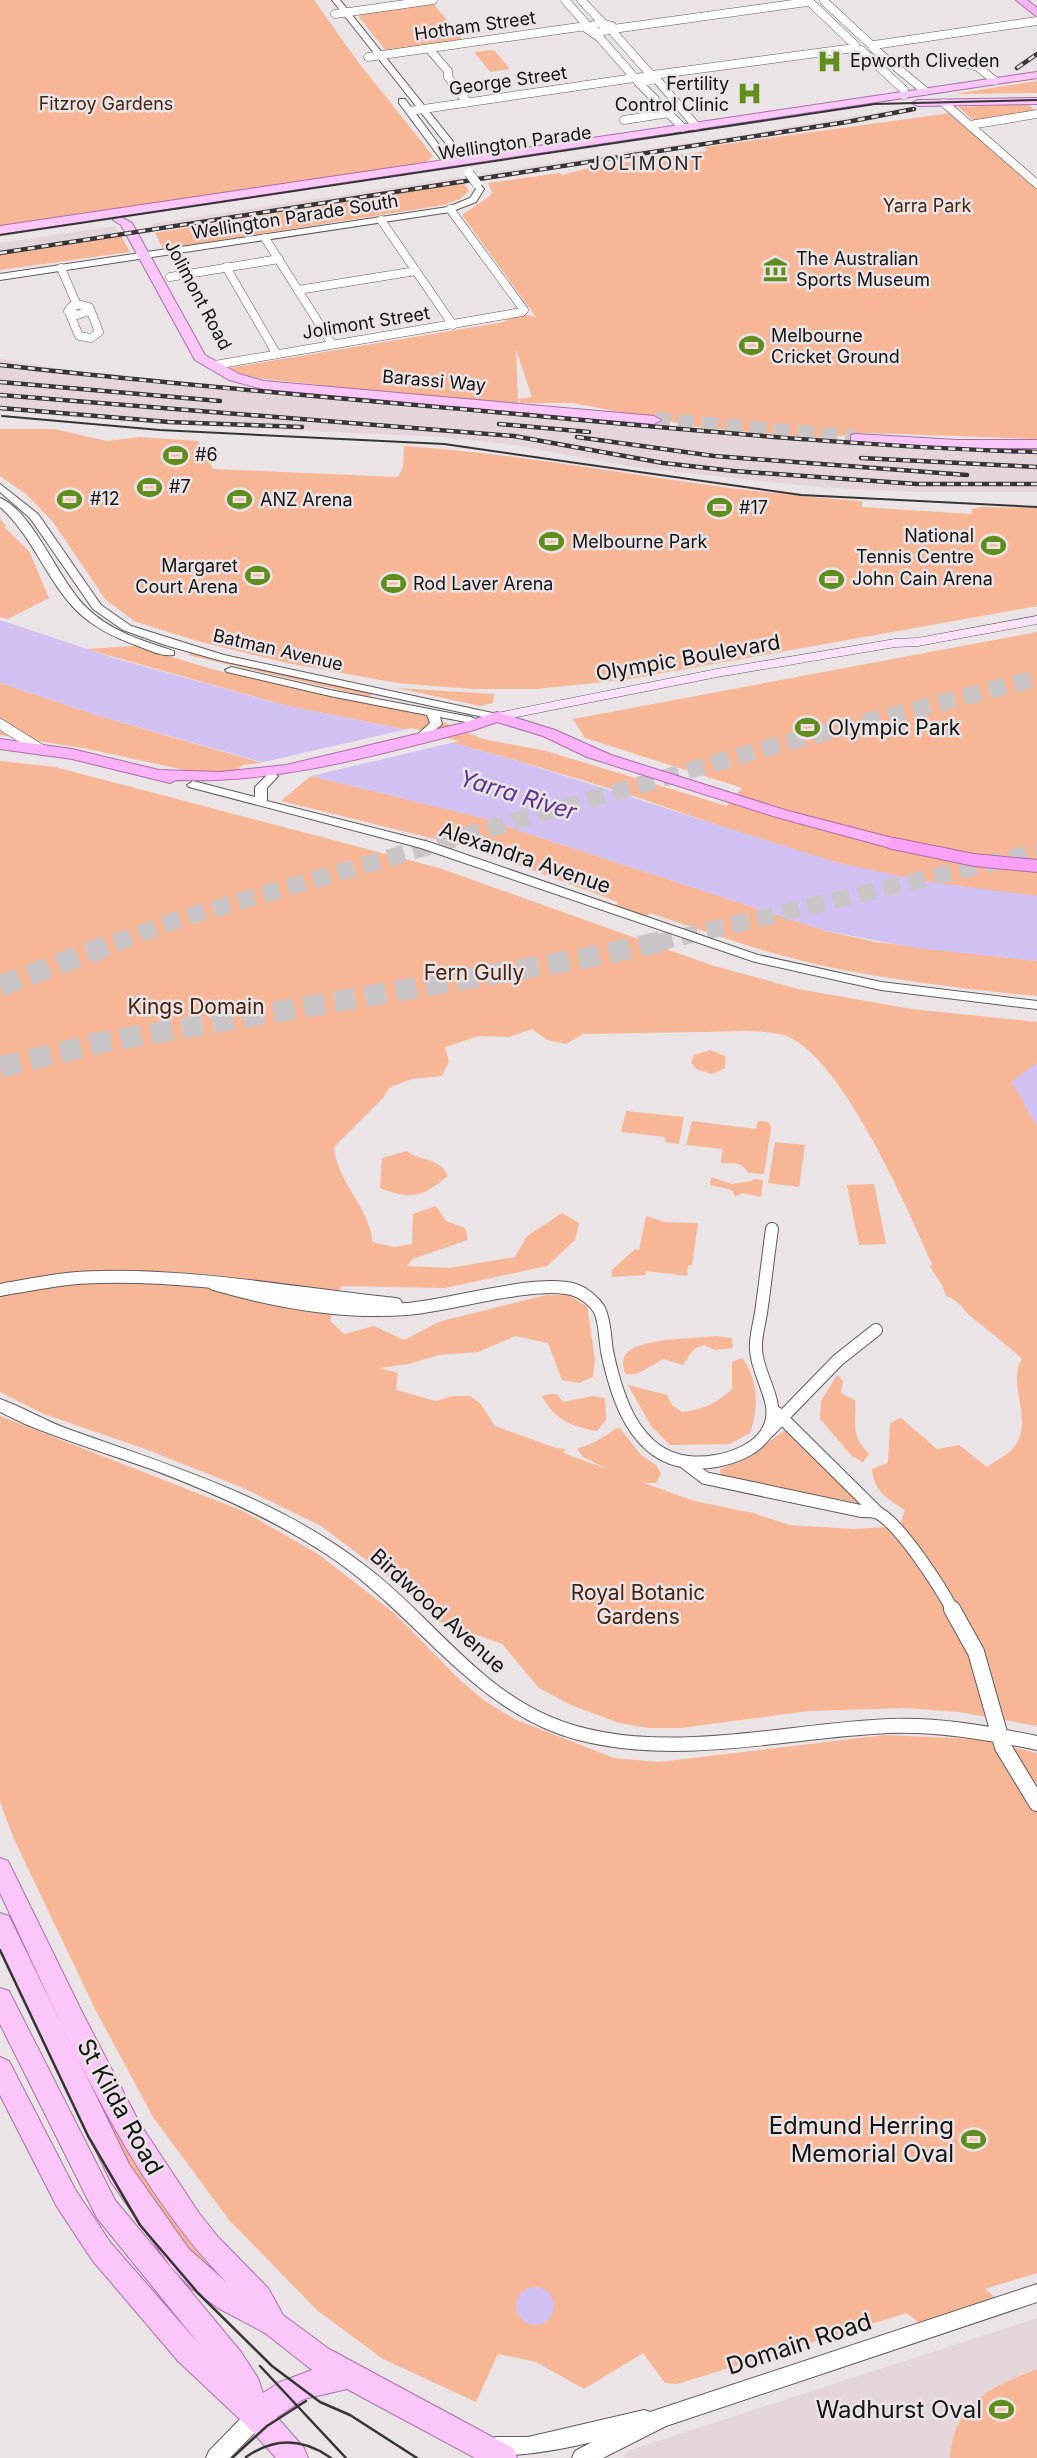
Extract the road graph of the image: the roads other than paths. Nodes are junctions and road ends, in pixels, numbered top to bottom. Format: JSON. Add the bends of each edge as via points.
{"nodes":[{"id":1,"x":325,"y":0,"type":"edge"},
{"id":2,"x":336,"y":0,"type":"edge"},
{"id":3,"x":412,"y":0,"type":"edge"},
{"id":4,"x":433,"y":0,"type":"edge"},
{"id":5,"x":565,"y":0,"type":"edge"},
{"id":6,"x":581,"y":0,"type":"edge"},
{"id":7,"x":784,"y":0,"type":"edge"},
{"id":8,"x":824,"y":0,"type":"edge"},
{"id":9,"x":1021,"y":0,"type":"edge"},
{"id":10,"x":807,"y":1,"type":"edge"},
{"id":11,"x":773,"y":4,"type":"junction"},
{"id":12,"x":386,"y":5,"type":"junction"},
{"id":13,"x":339,"y":11,"type":"junction"},
{"id":14,"x":1037,"y":14,"type":"edge"},
{"id":15,"x":1037,"y":21,"type":"edge"},
{"id":16,"x":609,"y":27,"type":"junction"},
{"id":17,"x":590,"y":29,"type":"junction"},
{"id":18,"x":872,"y":45,"type":"junction"},
{"id":19,"x":857,"y":48,"type":"junction"},
{"id":20,"x":431,"y":52,"type":"junction"},
{"id":21,"x":376,"y":60,"type":"junction"},
{"id":22,"x":961,"y":62,"type":"dead end"},
{"id":23,"x":1037,"y":75,"type":"edge"},
{"id":24,"x":654,"y":77,"type":"junction"},
{"id":25,"x":635,"y":79,"type":"junction"},
{"id":26,"x":995,"y":81,"type":"junction"},
{"id":27,"x":910,"y":82,"type":"junction"},
{"id":28,"x":897,"y":83,"type":"junction"},
{"id":29,"x":395,"y":92,"type":"dead end"},
{"id":30,"x":925,"y":92,"type":"junction"},
{"id":31,"x":904,"y":95,"type":"junction"},
{"id":32,"x":942,"y":100,"type":"junction"},
{"id":33,"x":864,"y":101,"type":"junction"},
{"id":34,"x":1033,"y":101,"type":"edge"},
{"id":35,"x":467,"y":102,"type":"junction"},
{"id":36,"x":421,"y":109,"type":"junction"},
{"id":37,"x":410,"y":111,"type":"junction"},
{"id":38,"x":685,"y":113,"type":"junction"},
{"id":39,"x":670,"y":114,"type":"junction"},
{"id":40,"x":1037,"y":114,"type":"edge"},
{"id":41,"x":768,"y":119,"type":"junction"},
{"id":42,"x":624,"y":120,"type":"dead end"},
{"id":43,"x":970,"y":125,"type":"junction"},
{"id":44,"x":693,"y":130,"type":"junction"},
{"id":45,"x":448,"y":163,"type":"junction"},
{"id":46,"x":466,"y":167,"type":"junction"},
{"id":47,"x":1037,"y":184,"type":"edge"},
{"id":48,"x":450,"y":209,"type":"junction"},
{"id":49,"x":115,"y":217,"type":"junction"},
{"id":50,"x":134,"y":218,"type":"junction"},
{"id":51,"x":381,"y":220,"type":"junction"},
{"id":52,"x":0,"y":230,"type":"edge"},
{"id":53,"x":0,"y":238,"type":"edge"},
{"id":54,"x":265,"y":238,"type":"junction"},
{"id":55,"x":151,"y":256,"type":"junction"},
{"id":56,"x":279,"y":259,"type":"junction"},
{"id":57,"x":226,"y":267,"type":"junction"},
{"id":58,"x":61,"y":268,"type":"junction"},
{"id":59,"x":416,"y":271,"type":"junction"},
{"id":60,"x":0,"y":277,"type":"edge"},
{"id":61,"x":170,"y":277,"type":"junction"},
{"id":62,"x":298,"y":290,"type":"junction"},
{"id":63,"x":77,"y":305,"type":"junction"},
{"id":64,"x":89,"y":309,"type":"junction"},
{"id":65,"x":69,"y":312,"type":"junction"},
{"id":66,"x":453,"y":324,"type":"junction"},
{"id":67,"x":193,"y":331,"type":"junction"},
{"id":68,"x":332,"y":344,"type":"junction"},
{"id":69,"x":276,"y":353,"type":"junction"},
{"id":70,"x":215,"y":365,"type":"junction"},
{"id":71,"x":654,"y":420,"type":"tunnel mouth"},
{"id":72,"x":856,"y":438,"type":"tunnel mouth"},
{"id":73,"x":1037,"y":444,"type":"edge"},
{"id":74,"x":0,"y":487,"type":"edge"},
{"id":75,"x":0,"y":501,"type":"edge"},
{"id":76,"x":97,"y":607,"type":"junction"},
{"id":77,"x":84,"y":612,"type":"junction"},
{"id":78,"x":1037,"y":620,"type":"edge"},
{"id":79,"x":380,"y":697,"type":"junction"},
{"id":80,"x":432,"y":712,"type":"junction"},
{"id":81,"x":489,"y":722,"type":"junction"},
{"id":82,"x":0,"y":724,"type":"edge"},
{"id":83,"x":432,"y":733,"type":"junction"},
{"id":84,"x":0,"y":746,"type":"edge"},
{"id":85,"x":40,"y":749,"type":"junction"},
{"id":86,"x":606,"y":757,"type":"junction"},
{"id":87,"x":276,"y":773,"type":"junction"},
{"id":88,"x":160,"y":775,"type":"junction"},
{"id":89,"x":193,"y":785,"type":"junction"},
{"id":90,"x":261,"y":802,"type":"junction"},
{"id":91,"x":894,"y":844,"type":"junction"},
{"id":92,"x":1037,"y":853,"type":"edge"},
{"id":93,"x":1037,"y":866,"type":"edge"},
{"id":94,"x":1037,"y":1005,"type":"edge"},
{"id":95,"x":772,"y":1229,"type":"dead end"},
{"id":96,"x":0,"y":1290,"type":"edge"},
{"id":97,"x":876,"y":1330,"type":"dead end"},
{"id":98,"x":0,"y":1405,"type":"edge"},
{"id":99,"x":772,"y":1407,"type":"junction"},
{"id":100,"x":783,"y":1418,"type":"junction"},
{"id":101,"x":766,"y":1434,"type":"junction"},
{"id":102,"x":684,"y":1462,"type":"junction"},
{"id":103,"x":877,"y":1512,"type":"junction"},
{"id":104,"x":1000,"y":1735,"type":"junction"},
{"id":105,"x":1037,"y":1743,"type":"edge"},
{"id":106,"x":1037,"y":1803,"type":"edge"},
{"id":107,"x":0,"y":1867,"type":"edge"},
{"id":108,"x":6,"y":1914,"type":"edge"},
{"id":109,"x":0,"y":1999,"type":"edge"},
{"id":110,"x":0,"y":2069,"type":"edge"},
{"id":111,"x":1037,"y":2294,"type":"edge"},
{"id":112,"x":347,"y":2375,"type":"junction"},
{"id":113,"x":257,"y":2416,"type":"junction"},
{"id":114,"x":662,"y":2417,"type":"junction"},
{"id":115,"x":471,"y":2442,"type":"junction"},
{"id":116,"x":216,"y":2458,"type":"edge"},
{"id":117,"x":291,"y":2458,"type":"edge"},
{"id":118,"x":503,"y":2458,"type":"edge"},
{"id":119,"x":582,"y":2458,"type":"edge"}],
"edges":[{"from":1,"to":13,"type":"street"},
{"from":2,"to":13,"type":"street"},
{"from":3,"to":12,"type":"street"},
{"from":4,"to":12,"type":"street"},
{"from":5,"to":17,"type":"street"},
{"from":6,"to":16,"type":"street"},
{"from":7,"to":11,"type":"street"},
{"from":8,"to":10,"type":"street"},
{"from":8,"to":18,"type":"street"},
{"from":9,"to":14,"type":"highway"},
{"from":10,"to":11,"type":"street"},
{"from":10,"to":19,"type":"street"},
{"from":11,"to":16,"type":"street"},
{"from":12,"to":13,"type":"street"},
{"from":13,"to":21,"type":"street","name":"Wellington Parade South"},
{"from":15,"to":18,"type":"street"},
{"from":16,"to":17,"type":"street","name":"Hotham Street"},
{"from":16,"to":24,"type":"street"},
{"from":17,"to":20,"type":"street","name":"Hotham Street"},
{"from":17,"to":25,"type":"street"},
{"from":18,"to":19,"type":"street"},
{"from":18,"to":27,"type":"street"},
{"from":19,"to":24,"type":"street"},
{"from":19,"to":28,"type":"street"},
{"from":20,"to":21,"type":"street","name":"Hotham Street"},
{"from":20,"to":35,"type":"street"},
{"from":21,"to":36,"type":"street","name":"Wellington Parade South"},
{"from":22,"to":26,"type":"street","via":[[978,67]]},
{"from":23,"to":26,"type":"main road","name":"Wellington Parade"},
{"from":24,"to":25,"type":"street","name":"George Street"},
{"from":24,"to":38,"type":"street"},
{"from":25,"to":35,"type":"street","name":"George Street"},
{"from":25,"to":39,"type":"street"},
{"from":26,"to":30,"type":"main road","name":"Wellington Parade"},
{"from":27,"to":28,"type":"street"},
{"from":27,"to":30,"type":"street"},
{"from":28,"to":31,"type":"street"},
{"from":29,"to":37,"type":"street"},
{"from":30,"to":31,"type":"main road","name":"Wellington Parade"},
{"from":31,"to":33,"type":"main road","name":"Wellington Parade"},
{"from":32,"to":33,"type":"main road","name":"Wellington Parade"},
{"from":32,"to":34,"type":"main road","name":"Wellington Parade"},
{"from":32,"to":41,"type":"main road","name":"Wellington Parade"},
{"from":32,"to":43,"type":"street"},
{"from":33,"to":41,"type":"main road","name":"Wellington Parade"},
{"from":35,"to":36,"type":"street","name":"George Street"},
{"from":36,"to":37,"type":"street","name":"George Street"},
{"from":36,"to":46,"type":"street","name":"Wellington Parade South"},
{"from":37,"to":45,"type":"street"},
{"from":38,"to":39,"type":"street"},
{"from":38,"to":44,"type":"street"},
{"from":39,"to":42,"type":"street"},
{"from":39,"to":44,"type":"street"},
{"from":40,"to":43,"type":"street"},
{"from":41,"to":44,"type":"main road","name":"Wellington Parade"},
{"from":43,"to":47,"type":"street"},
{"from":44,"to":46,"type":"main road","name":"Wellington Parade"},
{"from":45,"to":46,"type":"main road"},
{"from":45,"to":49,"type":"main road","name":"Wellington Parade"},
{"from":46,"to":48,"type":"street","name":"Wellington Parade South","bridge":true,"via":[[480,189],[475,198]]},
{"from":46,"to":50,"type":"main road","name":"Wellington Parade"},
{"from":48,"to":51,"type":"street","name":"Wellington Parade South"},
{"from":48,"to":66,"type":"street","name":"Jolimont Street","via":[[523,310]]},
{"from":49,"to":50,"type":"main road","name":"Wellington Parade"},
{"from":49,"to":52,"type":"main road","name":"Wellington Parade"},
{"from":49,"to":53,"type":"main road","name":"Wellington Parade"},
{"from":49,"to":55,"type":"main road","name":"Jolimont Road","via":[[126,223]]},
{"from":50,"to":55,"type":"main road","name":"Jolimont Road"},
{"from":51,"to":54,"type":"street","name":"Wellington Parade South"},
{"from":51,"to":59,"type":"street"},
{"from":54,"to":55,"type":"street","name":"Wellington Parade South"},
{"from":54,"to":56,"type":"street"},
{"from":55,"to":58,"type":"street","name":"Wellington Parade South"},
{"from":55,"to":61,"type":"main road","name":"Jolimont Road"},
{"from":55,"to":67,"type":"main road","name":"Jolimont Road"},
{"from":56,"to":57,"type":"street"},
{"from":56,"to":62,"type":"street"},
{"from":57,"to":61,"type":"street"},
{"from":57,"to":69,"type":"street"},
{"from":58,"to":60,"type":"street","name":"Wellington Parade South"},
{"from":58,"to":63,"type":"street"},
{"from":59,"to":62,"type":"street"},
{"from":59,"to":66,"type":"street"},
{"from":61,"to":67,"type":"main road","name":"Jolimont Road"},
{"from":62,"to":68,"type":"street"},
{"from":63,"to":64,"type":"street"},
{"from":63,"to":65,"type":"street"},
{"from":64,"to":65,"type":"street","via":[[82,314]]},
{"from":64,"to":65,"type":"street","via":[[99,331],[91,338],[79,336]]},
{"from":66,"to":68,"type":"street","name":"Jolimont Street"},
{"from":67,"to":70,"type":"main road","name":"Jolimont Road","via":[[200,357]]},
{"from":68,"to":69,"type":"street","name":"Jolimont Street"},
{"from":69,"to":70,"type":"street","name":"Jolimont Street"},
{"from":70,"to":71,"type":"main road","name":"Barassi Way","via":[[234,377],[263,385]]},
{"from":72,"to":73,"type":"main road"},
{"from":74,"to":76,"type":"street","name":"Batman Avenue","via":[[34,516]]},
{"from":75,"to":77,"type":"street","name":"Batman Avenue","via":[[31,533]]},
{"from":76,"to":77,"type":"street"},
{"from":76,"to":79,"type":"street","name":"Batman Avenue","via":[[127,628],[169,643]]},
{"from":77,"to":79,"type":"street","name":"Batman Avenue","via":[[122,636],[179,656]]},
{"from":78,"to":81,"type":"main road","name":"Olympic Boulevard"},
{"from":79,"to":80,"type":"street","name":"Batman Avenue"},
{"from":79,"to":81,"type":"street","name":"Batman Avenue"},
{"from":80,"to":81,"type":"street","name":"Batman Avenue"},
{"from":80,"to":83,"type":"street","via":[[437,722]]},
{"from":81,"to":83,"type":"highway","name":"Olympic Boulevard"},
{"from":81,"to":86,"type":"highway","name":"Batman Avenue"},
{"from":81,"to":86,"type":"highway","name":"Batman Avenue","via":[[549,733]]},
{"from":82,"to":85,"type":"street"},
{"from":83,"to":87,"type":"highway","name":"Olympic Boulevard"},
{"from":84,"to":85,"type":"highway","name":"Alexandra Avenue"},
{"from":85,"to":88,"type":"highway","name":"Alexandra Avenue"},
{"from":86,"to":91,"type":"highway","name":"Batman Avenue","via":[[782,814]]},
{"from":87,"to":88,"type":"highway","name":"Olympic Boulevard"},
{"from":87,"to":89,"type":"highway","name":"Olympic Boulevard","via":[[226,787]]},
{"from":87,"to":90,"type":"street","via":[[261,787]]},
{"from":88,"to":89,"type":"highway","name":"Alexandra Avenue"},
{"from":89,"to":90,"type":"street","name":"Alexandra Avenue"},
{"from":90,"to":94,"type":"street","name":"Alexandra Avenue","via":[[425,845],[755,958],[881,986]]},
{"from":91,"to":92,"type":"highway"},
{"from":91,"to":93,"type":"highway","via":[[974,860]]},
{"from":95,"to":99,"type":"street","via":[[756,1350]]},
{"from":96,"to":102,"type":"street","via":[[103,1276],[214,1284],[333,1308],[396,1311],[560,1287],[580,1292],[590,1298],[602,1317],[612,1379],[630,1420],[653,1449]]},
{"from":97,"to":100,"type":"street","via":[[838,1360]]},
{"from":98,"to":104,"type":"street","name":"Birdwood Avenue","via":[[33,1422],[179,1473],[295,1525],[388,1592],[485,1686],[521,1710],[576,1733],[675,1746],[888,1726]]},
{"from":99,"to":100,"type":"street"},
{"from":99,"to":101,"type":"street"},
{"from":100,"to":101,"type":"street"},
{"from":100,"to":103,"type":"street"},
{"from":101,"to":102,"type":"street","via":[[735,1457],[708,1464]]},
{"from":102,"to":103,"type":"street","via":[[705,1478]]},
{"from":103,"to":104,"type":"street","via":[[907,1543],[953,1610],[976,1652]]},
{"from":104,"to":105,"type":"street","name":"Birdwood Avenue"},
{"from":104,"to":106,"type":"street","via":[[1017,1774]]},
{"from":107,"to":108,"type":"main road","name":"St Kilda Road"},
{"from":108,"to":112,"type":"main road","name":"St Kilda Road","via":[[120,2173],[180,2258],[227,2299],[274,2324]]},
{"from":109,"to":113,"type":"main road","via":[[106,2209],[231,2362],[248,2388]]},
{"from":110,"to":113,"type":"main road","via":[[66,2198],[101,2251],[188,2352]]},
{"from":111,"to":114,"type":"street","name":"Domain Road"},
{"from":112,"to":113,"type":"main road","via":[[297,2386]]},
{"from":112,"to":115,"type":"main road","name":"St Kilda Road"},
{"from":113,"to":116,"type":"street"},
{"from":113,"to":117,"type":"main road"},
{"from":114,"to":115,"type":"street","via":[[528,2447]]},
{"from":114,"to":119,"type":"street","name":"Domain Road"},
{"from":115,"to":118,"type":"main road","name":"St Kilda Road"}]}
